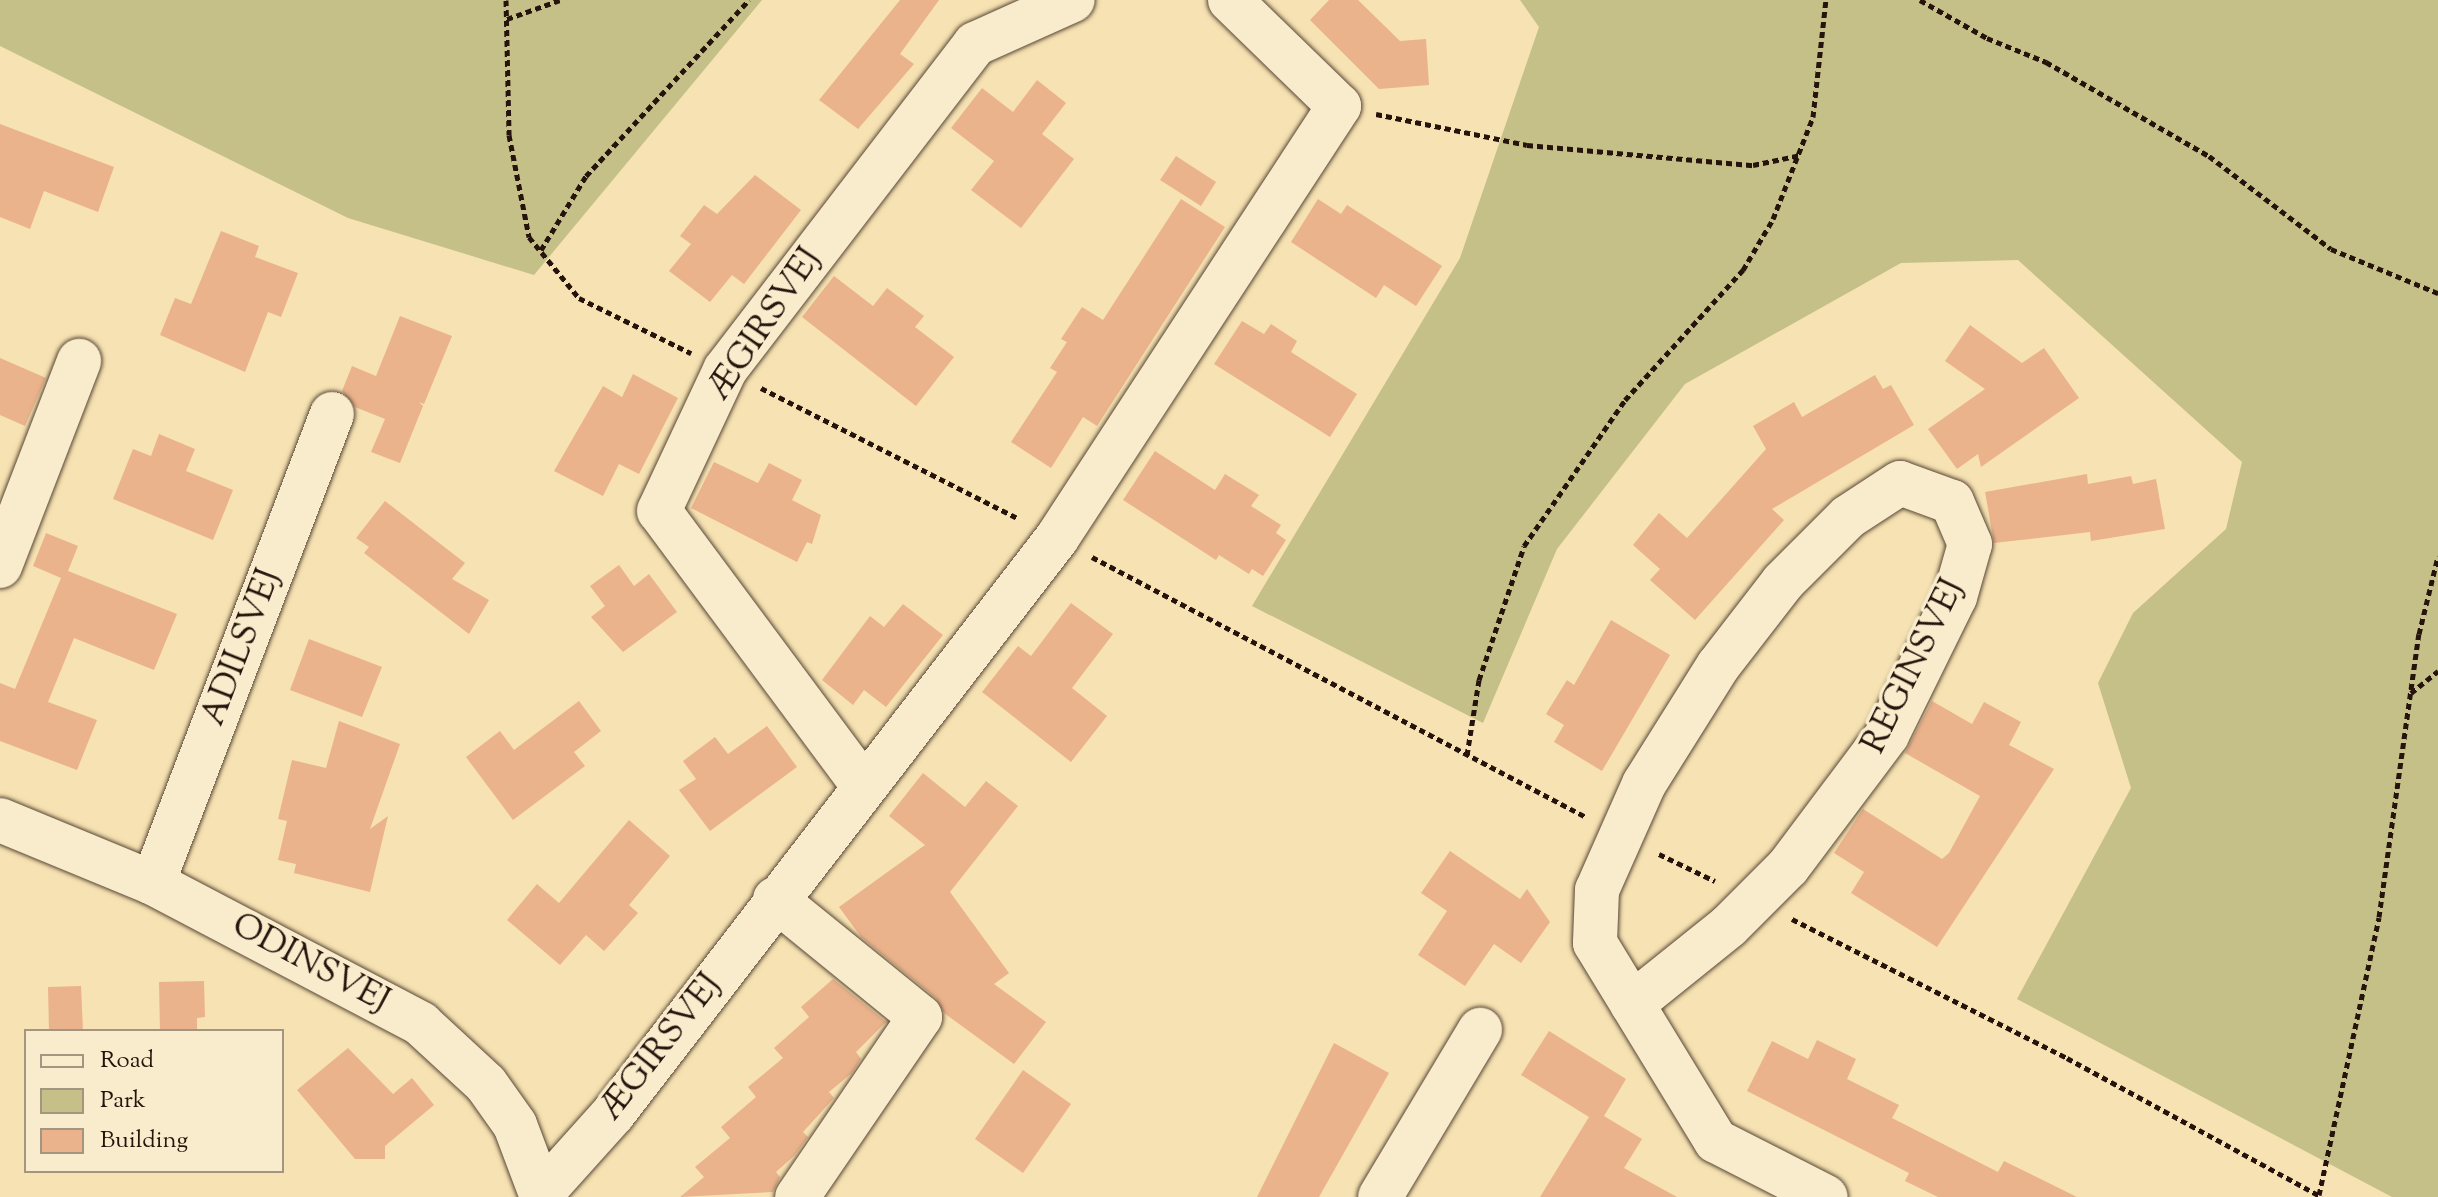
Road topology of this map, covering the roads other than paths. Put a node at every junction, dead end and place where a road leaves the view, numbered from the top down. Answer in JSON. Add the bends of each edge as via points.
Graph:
{"nodes":[{"id":1,"x":1073,"y":0,"type":"edge"},
{"id":2,"x":1230,"y":0,"type":"edge"},
{"id":3,"x":79,"y":361,"type":"dead end"},
{"id":4,"x":332,"y":414,"type":"dead end"},
{"id":5,"x":0,"y":566,"type":"edge"},
{"id":6,"x":862,"y":784,"type":"junction"},
{"id":7,"x":0,"y":820,"type":"edge"},
{"id":8,"x":153,"y":883,"type":"junction"},
{"id":9,"x":775,"y":899,"type":"junction"},
{"id":10,"x":1632,"y":1004,"type":"junction"},
{"id":11,"x":1480,"y":1030,"type":"dead end"},
{"id":12,"x":542,"y":1195,"type":"edge"},
{"id":13,"x":797,"y":1197,"type":"edge"},
{"id":14,"x":1380,"y":1197,"type":"edge"},
{"id":15,"x":1826,"y":1197,"type":"edge"}],
"edges":[{"from":1,"to":6,"type":"street","name":"ÆGIRSVEJ","via":[[975,44],[725,370],[659,511]]},
{"from":2,"to":6,"type":"street","name":"ÆGIRSVEJ","via":[[1339,106],[1057,538]]},
{"from":3,"to":5,"type":"street"},
{"from":4,"to":8,"type":"street","name":"ADILSVEJ"},
{"from":6,"to":9,"type":"street","name":"ÆGIRSVEJ"},
{"from":7,"to":8,"type":"street","name":"ODINSVEJ"},
{"from":8,"to":12,"type":"street","name":"ODINSVEJ","via":[[421,1024],[486,1084],[520,1133]]},
{"from":9,"to":12,"type":"street","name":"ÆGIRSVEJ","via":[[613,1114]]},
{"from":9,"to":13,"type":"street","via":[[920,1017]]},
{"from":10,"to":10,"type":"street","name":"REGINSVEJ","via":[[1595,943],[1597,890],[1644,784],[1718,666],[1826,539],[1900,483],[1952,502],[1970,544],[1949,610],[1878,747],[1836,810],[1755,900]]},
{"from":10,"to":15,"type":"street","name":"REGINSVEJ","via":[[1716,1141]]},
{"from":11,"to":14,"type":"street"}]}
